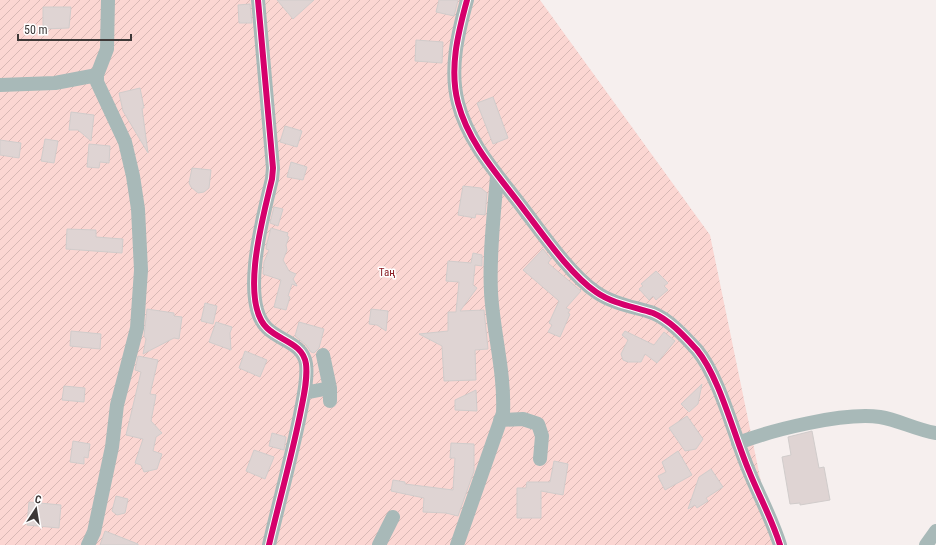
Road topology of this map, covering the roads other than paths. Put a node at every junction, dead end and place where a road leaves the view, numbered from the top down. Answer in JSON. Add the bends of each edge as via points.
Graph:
{"nodes":[{"id":1,"x":108,"y":0,"type":"edge"},
{"id":2,"x":258,"y":0,"type":"edge"},
{"id":3,"x":467,"y":0,"type":"edge"},
{"id":4,"x":97,"y":75,"type":"junction"},
{"id":5,"x":0,"y":85,"type":"edge"},
{"id":6,"x":497,"y":176,"type":"junction"},
{"id":7,"x":324,"y":355,"type":"dead end"},
{"id":8,"x":304,"y":393,"type":"junction"},
{"id":9,"x":500,"y":420,"type":"junction"},
{"id":10,"x":936,"y":433,"type":"edge"},
{"id":11,"x":738,"y":443,"type":"junction"},
{"id":12,"x":540,"y":459,"type":"dead end"},
{"id":13,"x":393,"y":517,"type":"dead end"},
{"id":14,"x":936,"y":531,"type":"edge"},
{"id":15,"x":88,"y":545,"type":"edge"},
{"id":16,"x":269,"y":545,"type":"edge"},
{"id":17,"x":379,"y":545,"type":"edge"},
{"id":18,"x":457,"y":545,"type":"edge"},
{"id":19,"x":780,"y":545,"type":"edge"},
{"id":20,"x":926,"y":545,"type":"edge"}],
"edges":[{"from":1,"to":4,"type":"street","via":[[107,49]]},
{"from":2,"to":8,"type":"street","via":[[273,168],[255,253],[255,294],[258,314],[266,328],[296,346],[304,358]]},
{"from":3,"to":6,"type":"street","via":[[455,57],[458,102],[475,144]]},
{"from":4,"to":5,"type":"street","via":[[55,83]]},
{"from":4,"to":15,"type":"street","via":[[102,96],[125,142],[133,176],[138,209],[141,270],[137,328],[118,405],[94,532]]},
{"from":6,"to":9,"type":"street","via":[[491,291],[504,395]]},
{"from":6,"to":11,"type":"street","via":[[551,245],[596,292],[614,301],[655,314],[673,326],[697,351],[714,380]]},
{"from":7,"to":8,"type":"street","via":[[330,395]]},
{"from":8,"to":16,"type":"street"},
{"from":9,"to":12,"type":"street","via":[[523,419],[538,424],[542,436]]},
{"from":9,"to":18,"type":"street"},
{"from":10,"to":11,"type":"street","via":[[880,417],[870,417],[790,428]]},
{"from":11,"to":19,"type":"street","via":[[774,524]]},
{"from":13,"to":17,"type":"street"},
{"from":14,"to":20,"type":"street"}]}
